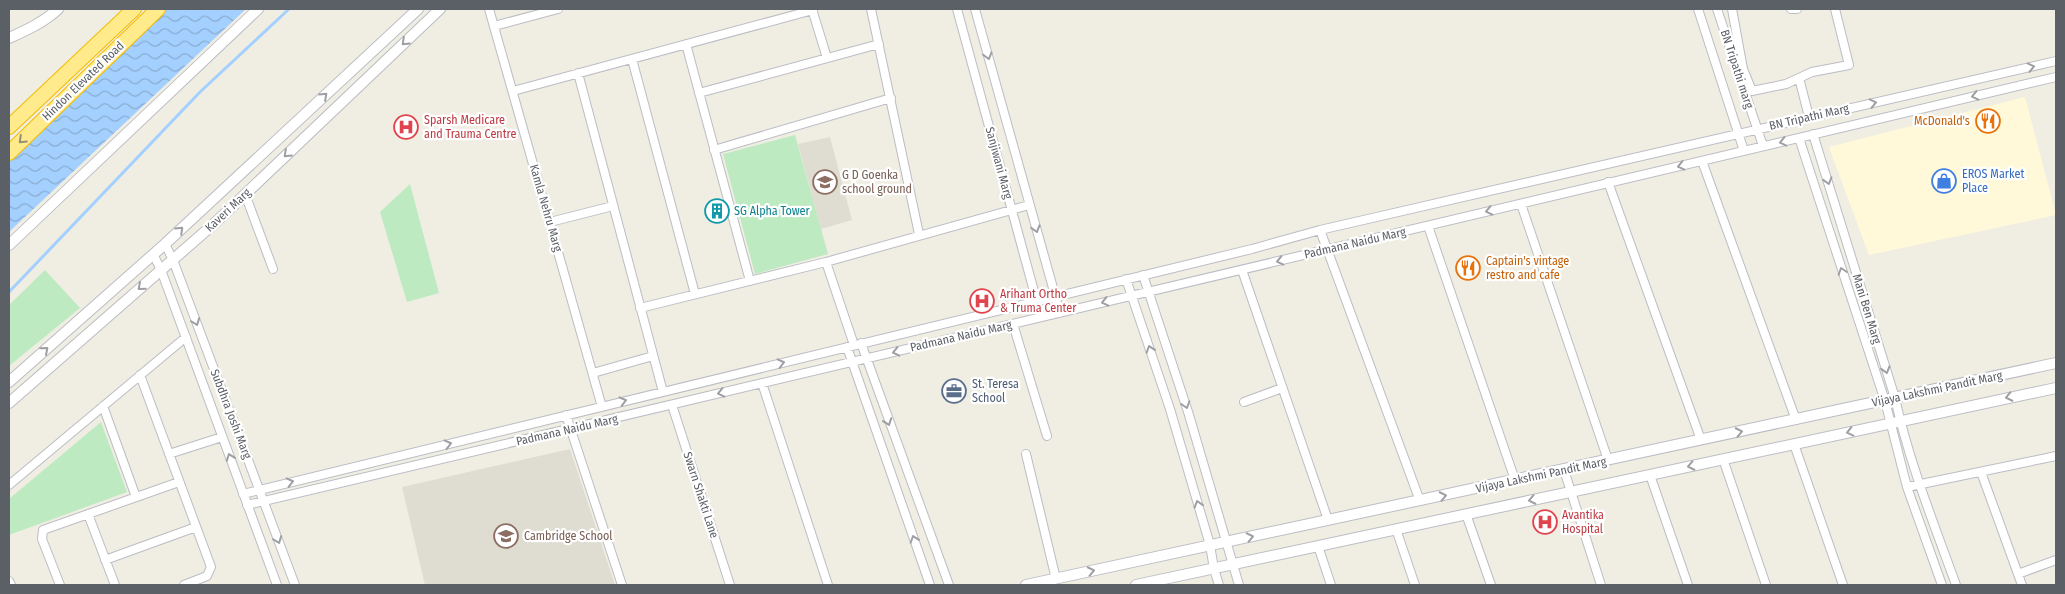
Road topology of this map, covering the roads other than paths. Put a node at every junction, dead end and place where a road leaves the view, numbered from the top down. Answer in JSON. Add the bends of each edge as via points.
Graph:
{"nodes":[{"id":1,"x":58,"y":9,"type":"edge"},
{"id":2,"x":134,"y":9,"type":"edge"},
{"id":3,"x":158,"y":9,"type":"edge"},
{"id":4,"x":258,"y":9,"type":"edge"},
{"id":5,"x":418,"y":9,"type":"edge"},
{"id":6,"x":440,"y":9,"type":"edge"},
{"id":7,"x":489,"y":9,"type":"edge"},
{"id":8,"x":558,"y":9,"type":"edge"},
{"id":9,"x":871,"y":9,"type":"edge"},
{"id":10,"x":957,"y":9,"type":"edge"},
{"id":11,"x":975,"y":9,"type":"edge"},
{"id":12,"x":1698,"y":9,"type":"edge"},
{"id":13,"x":1719,"y":9,"type":"edge"},
{"id":14,"x":1732,"y":9,"type":"edge"},
{"id":15,"x":1791,"y":9,"type":"edge"},
{"id":16,"x":1796,"y":9,"type":"edge"},
{"id":17,"x":1835,"y":9,"type":"edge"},
{"id":18,"x":813,"y":10,"type":"edge"},
{"id":19,"x":494,"y":26,"type":"junction"},
{"id":20,"x":9,"y":38,"type":"edge"},
{"id":21,"x":686,"y":44,"type":"junction"},
{"id":22,"x":879,"y":44,"type":"junction"},
{"id":23,"x":827,"y":58,"type":"junction"},
{"id":24,"x":632,"y":59,"type":"junction"},
{"id":25,"x":2056,"y":61,"type":"edge"},
{"id":26,"x":578,"y":73,"type":"junction"},
{"id":27,"x":2056,"y":77,"type":"edge"},
{"id":28,"x":1800,"y":78,"type":"junction"},
{"id":29,"x":513,"y":91,"type":"junction"},
{"id":30,"x":699,"y":93,"type":"junction"},
{"id":31,"x":891,"y":98,"type":"junction"},
{"id":32,"x":1809,"y":117,"type":"junction"},
{"id":33,"x":9,"y":127,"type":"edge"},
{"id":34,"x":1757,"y":129,"type":"junction"},
{"id":35,"x":1739,"y":133,"type":"junction"},
{"id":36,"x":1813,"y":134,"type":"junction"},
{"id":37,"x":1799,"y":138,"type":"junction"},
{"id":38,"x":1762,"y":146,"type":"junction"},
{"id":39,"x":714,"y":150,"type":"junction"},
{"id":40,"x":1744,"y":151,"type":"junction"},
{"id":41,"x":9,"y":153,"type":"edge"},
{"id":42,"x":1702,"y":161,"type":"junction"},
{"id":43,"x":1608,"y":182,"type":"junction"},
{"id":44,"x":245,"y":194,"type":"junction"},
{"id":45,"x":1030,"y":204,"type":"junction"},
{"id":46,"x":1521,"y":204,"type":"junction"},
{"id":47,"x":613,"y":206,"type":"junction"},
{"id":48,"x":1012,"y":210,"type":"junction"},
{"id":49,"x":550,"y":222,"type":"junction"},
{"id":50,"x":1428,"y":226,"type":"junction"},
{"id":51,"x":1320,"y":230,"type":"junction"},
{"id":52,"x":919,"y":234,"type":"junction"},
{"id":53,"x":165,"y":244,"type":"junction"},
{"id":54,"x":9,"y":245,"type":"edge"},
{"id":55,"x":1328,"y":249,"type":"junction"},
{"id":56,"x":153,"y":254,"type":"junction"},
{"id":57,"x":173,"y":260,"type":"junction"},
{"id":58,"x":826,"y":262,"type":"junction"},
{"id":59,"x":273,"y":269,"type":"dead end"},
{"id":60,"x":161,"y":270,"type":"junction"},
{"id":61,"x":1242,"y":270,"type":"junction"},
{"id":62,"x":1143,"y":275,"type":"junction"},
{"id":63,"x":1126,"y":279,"type":"junction"},
{"id":64,"x":750,"y":281,"type":"junction"},
{"id":65,"x":1148,"y":292,"type":"junction"},
{"id":66,"x":696,"y":294,"type":"junction"},
{"id":67,"x":1056,"y":296,"type":"junction"},
{"id":68,"x":1132,"y":296,"type":"junction"},
{"id":69,"x":1037,"y":301,"type":"junction"},
{"id":70,"x":640,"y":308,"type":"junction"},
{"id":71,"x":1060,"y":313,"type":"junction"},
{"id":72,"x":1041,"y":317,"type":"junction"},
{"id":73,"x":1013,"y":324,"type":"junction"},
{"id":74,"x":186,"y":337,"type":"junction"},
{"id":75,"x":854,"y":345,"type":"junction"},
{"id":76,"x":653,"y":356,"type":"junction"},
{"id":77,"x":866,"y":359,"type":"junction"},
{"id":78,"x":852,"y":363,"type":"junction"},
{"id":79,"x":2056,"y":364,"type":"edge"},
{"id":80,"x":592,"y":373,"type":"junction"},
{"id":81,"x":140,"y":375,"type":"junction"},
{"id":82,"x":9,"y":382,"type":"edge"},
{"id":83,"x":762,"y":383,"type":"junction"},
{"id":84,"x":1282,"y":388,"type":"junction"},
{"id":85,"x":2056,"y":388,"type":"edge"},
{"id":86,"x":663,"y":392,"type":"junction"},
{"id":87,"x":1890,"y":399,"type":"junction"},
{"id":88,"x":1244,"y":402,"type":"dead end"},
{"id":89,"x":9,"y":403,"type":"edge"},
{"id":90,"x":672,"y":405,"type":"junction"},
{"id":91,"x":103,"y":406,"type":"junction"},
{"id":92,"x":602,"y":407,"type":"junction"},
{"id":93,"x":566,"y":415,"type":"junction"},
{"id":94,"x":1796,"y":420,"type":"junction"},
{"id":95,"x":1895,"y":421,"type":"junction"},
{"id":96,"x":570,"y":429,"type":"junction"},
{"id":97,"x":1047,"y":436,"type":"dead end"},
{"id":98,"x":222,"y":437,"type":"junction"},
{"id":99,"x":1701,"y":440,"type":"junction"},
{"id":100,"x":1794,"y":444,"type":"junction"},
{"id":101,"x":169,"y":454,"type":"junction"},
{"id":102,"x":1026,"y":454,"type":"dead end"},
{"id":103,"x":2056,"y":456,"type":"edge"},
{"id":104,"x":1723,"y":459,"type":"junction"},
{"id":105,"x":1608,"y":460,"type":"junction"},
{"id":106,"x":1564,"y":470,"type":"junction"},
{"id":107,"x":1981,"y":472,"type":"junction"},
{"id":108,"x":1650,"y":475,"type":"junction"},
{"id":109,"x":1515,"y":480,"type":"junction"},
{"id":110,"x":179,"y":482,"type":"junction"},
{"id":111,"x":1920,"y":484,"type":"junction"},
{"id":112,"x":9,"y":485,"type":"edge"},
{"id":113,"x":1907,"y":487,"type":"junction"},
{"id":114,"x":259,"y":490,"type":"junction"},
{"id":115,"x":1571,"y":492,"type":"junction"},
{"id":116,"x":243,"y":494,"type":"junction"},
{"id":117,"x":136,"y":497,"type":"junction"},
{"id":118,"x":1420,"y":500,"type":"junction"},
{"id":119,"x":264,"y":501,"type":"junction"},
{"id":120,"x":247,"y":505,"type":"junction"},
{"id":121,"x":88,"y":514,"type":"junction"},
{"id":122,"x":1466,"y":514,"type":"junction"},
{"id":123,"x":1328,"y":520,"type":"junction"},
{"id":124,"x":196,"y":527,"type":"junction"},
{"id":125,"x":1396,"y":529,"type":"junction"},
{"id":126,"x":1226,"y":542,"type":"junction"},
{"id":127,"x":1210,"y":545,"type":"junction"},
{"id":128,"x":1318,"y":546,"type":"junction"},
{"id":129,"x":105,"y":560,"type":"junction"},
{"id":130,"x":2056,"y":560,"type":"edge"},
{"id":131,"x":1231,"y":565,"type":"junction"},
{"id":132,"x":1214,"y":569,"type":"junction"},
{"id":133,"x":2018,"y":574,"type":"junction"},
{"id":134,"x":1056,"y":579,"type":"junction"},
{"id":135,"x":9,"y":581,"type":"edge"},
{"id":136,"x":10,"y":585,"type":"edge"},
{"id":137,"x":60,"y":585,"type":"edge"},
{"id":138,"x":114,"y":585,"type":"edge"},
{"id":139,"x":184,"y":585,"type":"edge"},
{"id":140,"x":277,"y":585,"type":"edge"},
{"id":141,"x":295,"y":585,"type":"edge"},
{"id":142,"x":622,"y":585,"type":"edge"},
{"id":143,"x":730,"y":585,"type":"edge"},
{"id":144,"x":828,"y":585,"type":"edge"},
{"id":145,"x":930,"y":585,"type":"edge"},
{"id":146,"x":949,"y":585,"type":"edge"},
{"id":147,"x":1026,"y":585,"type":"edge"},
{"id":148,"x":1136,"y":585,"type":"edge"},
{"id":149,"x":1219,"y":585,"type":"edge"},
{"id":150,"x":1238,"y":585,"type":"edge"},
{"id":151,"x":1331,"y":585,"type":"edge"},
{"id":152,"x":1415,"y":585,"type":"edge"},
{"id":153,"x":1491,"y":585,"type":"edge"},
{"id":154,"x":1601,"y":585,"type":"edge"},
{"id":155,"x":1688,"y":585,"type":"edge"},
{"id":156,"x":1766,"y":585,"type":"edge"},
{"id":157,"x":1843,"y":585,"type":"edge"},
{"id":158,"x":1942,"y":585,"type":"edge"},
{"id":159,"x":1956,"y":585,"type":"edge"},
{"id":160,"x":2022,"y":585,"type":"edge"}],
"edges":[{"from":1,"to":20,"type":"street","via":[[31,28]]},
{"from":2,"to":33,"type":"highway","name":"Hindon Elevated Road"},
{"from":3,"to":41,"type":"highway","name":"Hindon Elevated Road","one_way":true},
{"from":4,"to":54,"type":"street"},
{"from":53,"to":5,"type":"street","name":"Kaveri Marg","one_way":true},
{"from":6,"to":44,"type":"street","name":"Kaveri Marg","one_way":true},
{"from":7,"to":19,"type":"street","name":"Kamla Nehru Marg"},
{"from":8,"to":19,"type":"street"},
{"from":9,"to":22,"type":"street"},
{"from":10,"to":48,"type":"street","name":"Sanjiwani Marg"},
{"from":11,"to":45,"type":"street","name":"Sanjiwani Marg","one_way":true},
{"from":12,"to":35,"type":"street"},
{"from":13,"to":34,"type":"street","name":"BN Tripathi marg"},
{"from":14,"to":28,"type":"street","via":[[1743,68],[1752,91]]},
{"from":15,"to":16,"type":"street"},
{"from":17,"to":28,"type":"street","via":[[1849,65],[1812,72]]},
{"from":18,"to":21,"type":"street"},
{"from":18,"to":23,"type":"street"},
{"from":19,"to":29,"type":"street","name":"Kamla Nehru Marg"},
{"from":21,"to":24,"type":"street"},
{"from":21,"to":30,"type":"street"},
{"from":22,"to":23,"type":"street"},
{"from":22,"to":31,"type":"street"},
{"from":23,"to":30,"type":"street"},
{"from":24,"to":26,"type":"street"},
{"from":24,"to":66,"type":"street"},
{"from":32,"to":25,"type":"street","name":"BN Tripathi Marg","one_way":true},
{"from":26,"to":29,"type":"street"},
{"from":26,"to":47,"type":"street"},
{"from":27,"to":36,"type":"street","name":"BN Tripathi Marg","one_way":true},
{"from":28,"to":32,"type":"street"},
{"from":29,"to":49,"type":"street","name":"Kamla Nehru Marg"},
{"from":30,"to":39,"type":"street"},
{"from":31,"to":39,"type":"street"},
{"from":31,"to":52,"type":"street"},
{"from":32,"to":34,"type":"street","name":"BN Tripathi Marg"},
{"from":34,"to":35,"type":"street","name":"Padmana Naidu Marg"},
{"from":34,"to":38,"type":"street","name":"BN Tripathi Marg"},
{"from":35,"to":40,"type":"street"},
{"from":35,"to":51,"type":"street","name":"Padmana Naidu Marg"},
{"from":36,"to":37,"type":"street","name":"BN Tripathi Marg"},
{"from":36,"to":87,"type":"street","name":"Mani Ben Marg","one_way":true},
{"from":37,"to":38,"type":"street","name":"BN Tripathi Marg","one_way":true},
{"from":87,"to":37,"type":"street","one_way":true},
{"from":38,"to":40,"type":"street","name":"Padmana Naidu Marg"},
{"from":39,"to":64,"type":"street"},
{"from":40,"to":42,"type":"street","name":"Padmana Naidu Marg"},
{"from":42,"to":43,"type":"street","name":"Padmana Naidu Marg","one_way":true},
{"from":42,"to":94,"type":"street"},
{"from":43,"to":46,"type":"street","name":"Padmana Naidu Marg"},
{"from":43,"to":99,"type":"street"},
{"from":44,"to":57,"type":"street","name":"Kaveri Marg"},
{"from":44,"to":59,"type":"street"},
{"from":45,"to":48,"type":"street"},
{"from":45,"to":67,"type":"street","name":"Sanjiwani Marg","one_way":true},
{"from":46,"to":50,"type":"street","name":"Padmana Naidu Marg","one_way":true},
{"from":46,"to":105,"type":"street"},
{"from":47,"to":49,"type":"street"},
{"from":47,"to":70,"type":"street"},
{"from":48,"to":52,"type":"street"},
{"from":48,"to":69,"type":"street","name":"Sanjiwani Marg"},
{"from":49,"to":80,"type":"street","name":"Kamla Nehru Marg"},
{"from":50,"to":55,"type":"street","name":"Padmana Naidu Marg"},
{"from":50,"to":109,"type":"street"},
{"from":51,"to":55,"type":"street"},
{"from":51,"to":62,"type":"street","name":"Padmana Naidu Marg"},
{"from":52,"to":58,"type":"street"},
{"from":53,"to":56,"type":"street","name":"Kaveri Marg"},
{"from":53,"to":57,"type":"street","name":"Subdhra Joshi Marg"},
{"from":55,"to":61,"type":"street","name":"Padmana Naidu Marg","one_way":true},
{"from":55,"to":118,"type":"street"},
{"from":56,"to":60,"type":"street","name":"Subdhra Joshi Marg"},
{"from":82,"to":56,"type":"street","name":"Kaveri Marg","one_way":true},
{"from":57,"to":60,"type":"street","name":"Kaveri Marg"},
{"from":57,"to":114,"type":"street","name":"Subdhra Joshi Marg","one_way":true},
{"from":58,"to":64,"type":"street"},
{"from":58,"to":75,"type":"street"},
{"from":60,"to":74,"type":"street","name":"Subdhra Joshi Marg"},
{"from":60,"to":89,"type":"street","name":"Kaveri Marg","one_way":true},
{"from":61,"to":65,"type":"street","name":"Padmana Naidu Marg"},
{"from":61,"to":84,"type":"street"},
{"from":62,"to":63,"type":"street","name":"Padmana Naidu Marg"},
{"from":62,"to":65,"type":"street"},
{"from":63,"to":67,"type":"street","name":"Padmana Naidu Marg"},
{"from":63,"to":68,"type":"street"},
{"from":64,"to":66,"type":"street"},
{"from":65,"to":68,"type":"street","name":"Padmana Naidu Marg"},
{"from":65,"to":126,"type":"street","one_way":true,"via":[[1189,414]]},
{"from":66,"to":70,"type":"street"},
{"from":67,"to":69,"type":"street","name":"Padmana Naidu Marg"},
{"from":67,"to":71,"type":"street","name":"Sanjiwani Marg"},
{"from":68,"to":71,"type":"street","name":"Padmana Naidu Marg","one_way":true},
{"from":127,"to":68,"type":"street","one_way":true},
{"from":69,"to":72,"type":"street","name":"Sanjiwani Marg"},
{"from":69,"to":75,"type":"street","name":"Padmana Naidu Marg"},
{"from":70,"to":76,"type":"street"},
{"from":71,"to":72,"type":"street","name":"Padmana Naidu Marg"},
{"from":72,"to":73,"type":"street","name":"Padmana Naidu Marg"},
{"from":73,"to":77,"type":"street","name":"Padmana Naidu Marg","one_way":true},
{"from":73,"to":97,"type":"street"},
{"from":74,"to":81,"type":"street"},
{"from":74,"to":98,"type":"street","name":"Subdhra Joshi Marg"},
{"from":75,"to":77,"type":"street"},
{"from":75,"to":78,"type":"street"},
{"from":86,"to":75,"type":"street","name":"Padmana Naidu Marg","one_way":true},
{"from":76,"to":80,"type":"street"},
{"from":76,"to":86,"type":"street"},
{"from":77,"to":78,"type":"street","name":"Padmana Naidu Marg"},
{"from":77,"to":146,"type":"street","one_way":true},
{"from":78,"to":83,"type":"street","name":"Padmana Naidu Marg"},
{"from":145,"to":78,"type":"street","one_way":true},
{"from":79,"to":87,"type":"street","name":"Vijaya Lakshmi Pandit Marg"},
{"from":80,"to":92,"type":"street","name":"Kamla Nehru Marg"},
{"from":81,"to":91,"type":"street"},
{"from":81,"to":101,"type":"street"},
{"from":83,"to":90,"type":"street","name":"Padmana Naidu Marg","one_way":true},
{"from":83,"to":144,"type":"street"},
{"from":84,"to":88,"type":"street"},
{"from":84,"to":123,"type":"street"},
{"from":85,"to":95,"type":"street","name":"Vijaya Lakshmi Pandit Marg","one_way":true},
{"from":92,"to":86,"type":"street","name":"Padmana Naidu Marg","one_way":true},
{"from":87,"to":94,"type":"street","name":"Vijaya Lakshmi Pandit Marg"},
{"from":87,"to":95,"type":"street","name":"Mani Ben Marg"},
{"from":90,"to":96,"type":"street","name":"Padmana Naidu Marg"},
{"from":90,"to":143,"type":"street","name":"Swarn Shakti Lane"},
{"from":91,"to":112,"type":"street"},
{"from":91,"to":117,"type":"street"},
{"from":92,"to":93,"type":"street","name":"Padmana Naidu Marg"},
{"from":93,"to":96,"type":"street"},
{"from":114,"to":93,"type":"street","name":"Padmana Naidu Marg","one_way":true},
{"from":99,"to":94,"type":"street","name":"Vijaya Lakshmi Pandit Marg","one_way":true},
{"from":95,"to":100,"type":"street","name":"Vijaya Lakshmi Pandit Marg","one_way":true},
{"from":95,"to":111,"type":"street","name":"Mani Ben Marg"},
{"from":95,"to":113,"type":"street","name":"Mani Ben Marg"},
{"from":96,"to":119,"type":"street","name":"Padmana Naidu Marg"},
{"from":96,"to":142,"type":"street"},
{"from":98,"to":101,"type":"street"},
{"from":116,"to":98,"type":"street","name":"Subdhra Joshi Marg","one_way":true},
{"from":99,"to":105,"type":"street","name":"Vijaya Lakshmi Pandit Marg"},
{"from":100,"to":104,"type":"street","name":"Vijaya Lakshmi Pandit Marg"},
{"from":100,"to":157,"type":"street"},
{"from":101,"to":110,"type":"street"},
{"from":102,"to":134,"type":"street"},
{"from":103,"to":107,"type":"street"},
{"from":104,"to":108,"type":"street","name":"Vijaya Lakshmi Pandit Marg","one_way":true},
{"from":104,"to":156,"type":"street"},
{"from":105,"to":106,"type":"street","name":"Vijaya Lakshmi Pandit Marg"},
{"from":106,"to":109,"type":"street","name":"Vijaya Lakshmi Pandit Marg"},
{"from":106,"to":115,"type":"street"},
{"from":107,"to":111,"type":"street"},
{"from":107,"to":133,"type":"street"},
{"from":108,"to":115,"type":"street","name":"Vijaya Lakshmi Pandit Marg"},
{"from":108,"to":155,"type":"street"},
{"from":118,"to":109,"type":"street","name":"Vijaya Lakshmi Pandit Marg","one_way":true},
{"from":110,"to":117,"type":"street"},
{"from":110,"to":124,"type":"street"},
{"from":111,"to":113,"type":"street"},
{"from":111,"to":159,"type":"street","name":"Mani Ben Marg"},
{"from":113,"to":158,"type":"street","name":"Mani Ben Marg"},
{"from":114,"to":116,"type":"street","name":"Padmana Naidu Marg"},
{"from":114,"to":119,"type":"street","name":"Subdhra Joshi Marg"},
{"from":115,"to":122,"type":"street","name":"Vijaya Lakshmi Pandit Marg","one_way":true},
{"from":115,"to":154,"type":"street"},
{"from":116,"to":120,"type":"street","name":"Subdhra Joshi Marg"},
{"from":117,"to":121,"type":"street"},
{"from":118,"to":123,"type":"street","name":"Vijaya Lakshmi Pandit Marg"},
{"from":119,"to":120,"type":"street","name":"Padmana Naidu Marg"},
{"from":119,"to":141,"type":"street","name":"Subdhra Joshi Marg","one_way":true},
{"from":120,"to":140,"type":"street","name":"Subdhra Joshi Marg"},
{"from":121,"to":129,"type":"street"},
{"from":121,"to":137,"type":"street","via":[[48,527],[42,533]]},
{"from":122,"to":125,"type":"street","name":"Vijaya Lakshmi Pandit Marg"},
{"from":122,"to":153,"type":"street"},
{"from":126,"to":123,"type":"street","name":"Vijaya Lakshmi Pandit Marg","one_way":true},
{"from":124,"to":129,"type":"street"},
{"from":124,"to":139,"type":"street","via":[[210,572],[204,578]]},
{"from":125,"to":128,"type":"street","name":"Vijaya Lakshmi Pandit Marg"},
{"from":125,"to":152,"type":"street"},
{"from":126,"to":127,"type":"street","name":"Vijaya Lakshmi Pandit Marg"},
{"from":126,"to":131,"type":"street"},
{"from":127,"to":132,"type":"street"},
{"from":134,"to":127,"type":"street","name":"Vijaya Lakshmi Pandit Marg","one_way":true},
{"from":128,"to":131,"type":"street","name":"Vijaya Lakshmi Pandit Marg"},
{"from":128,"to":151,"type":"street"},
{"from":129,"to":138,"type":"street"},
{"from":130,"to":133,"type":"street"},
{"from":131,"to":132,"type":"street","name":"Vijaya Lakshmi Pandit Marg"},
{"from":131,"to":150,"type":"street"},
{"from":132,"to":148,"type":"street","name":"Vijaya Lakshmi Pandit Marg"},
{"from":132,"to":149,"type":"street"},
{"from":133,"to":160,"type":"street"},
{"from":134,"to":147,"type":"street","name":"Vijaya Lakshmi Pandit Marg"},
{"from":135,"to":136,"type":"street"}]}
